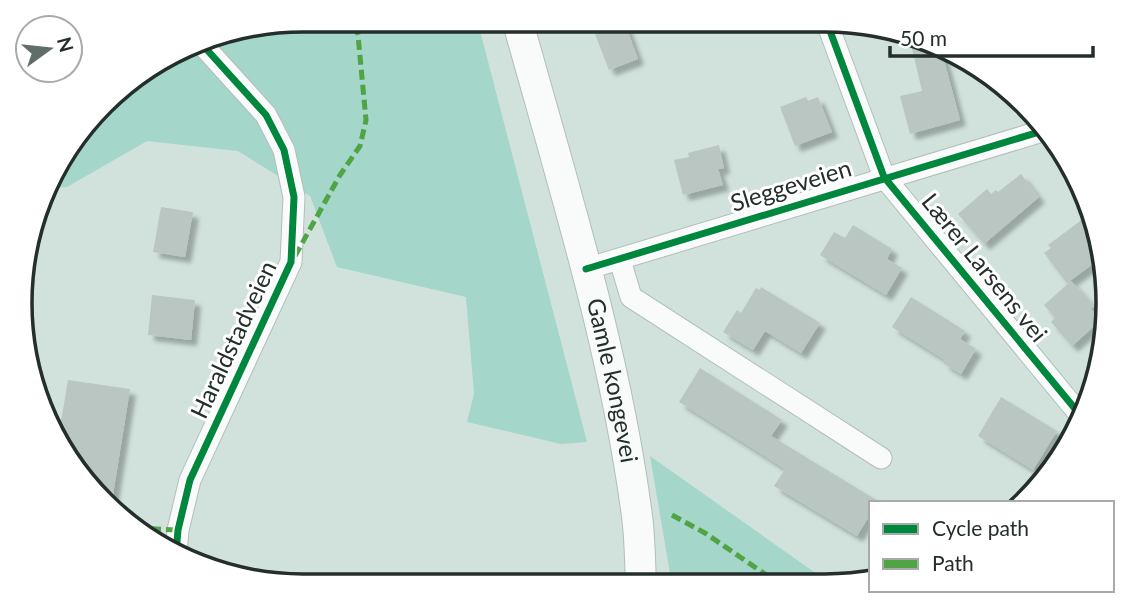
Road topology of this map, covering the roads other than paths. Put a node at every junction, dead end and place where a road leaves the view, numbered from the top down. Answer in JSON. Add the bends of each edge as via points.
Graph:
{"nodes":[{"id":1,"x":521,"y":32,"type":"edge"},
{"id":2,"x":830,"y":32,"type":"edge"},
{"id":3,"x":207,"y":49,"type":"edge"},
{"id":4,"x":1036,"y":133,"type":"edge"},
{"id":5,"x":884,"y":177,"type":"junction"},
{"id":6,"x":620,"y":260,"type":"junction"},
{"id":7,"x":586,"y":269,"type":"junction"},
{"id":8,"x":1075,"y":409,"type":"edge"},
{"id":9,"x":881,"y":458,"type":"dead end"},
{"id":10,"x":177,"y":544,"type":"edge"},
{"id":11,"x":640,"y":574,"type":"edge"}],
"edges":[{"from":1,"to":7,"type":"main road","name":"Gamle kongevei"},
{"from":2,"to":5,"type":"street","name":"Lærer Larsens vei"},
{"from":3,"to":10,"type":"street","name":"Haraldstadveien","via":[[266,115],[284,150],[294,197],[293,249],[190,480]]},
{"from":4,"to":5,"type":"street","name":"Sleggeveien"},
{"from":5,"to":6,"type":"street","name":"Sleggeveien"},
{"from":5,"to":8,"type":"street","name":"Lærer Larsens vei"},
{"from":6,"to":7,"type":"street","name":"Sleggeveien"},
{"from":6,"to":9,"type":"street","via":[[631,297]]},
{"from":7,"to":11,"type":"main road","name":"Gamle kongevei","via":[[622,425],[637,518]]}]}
